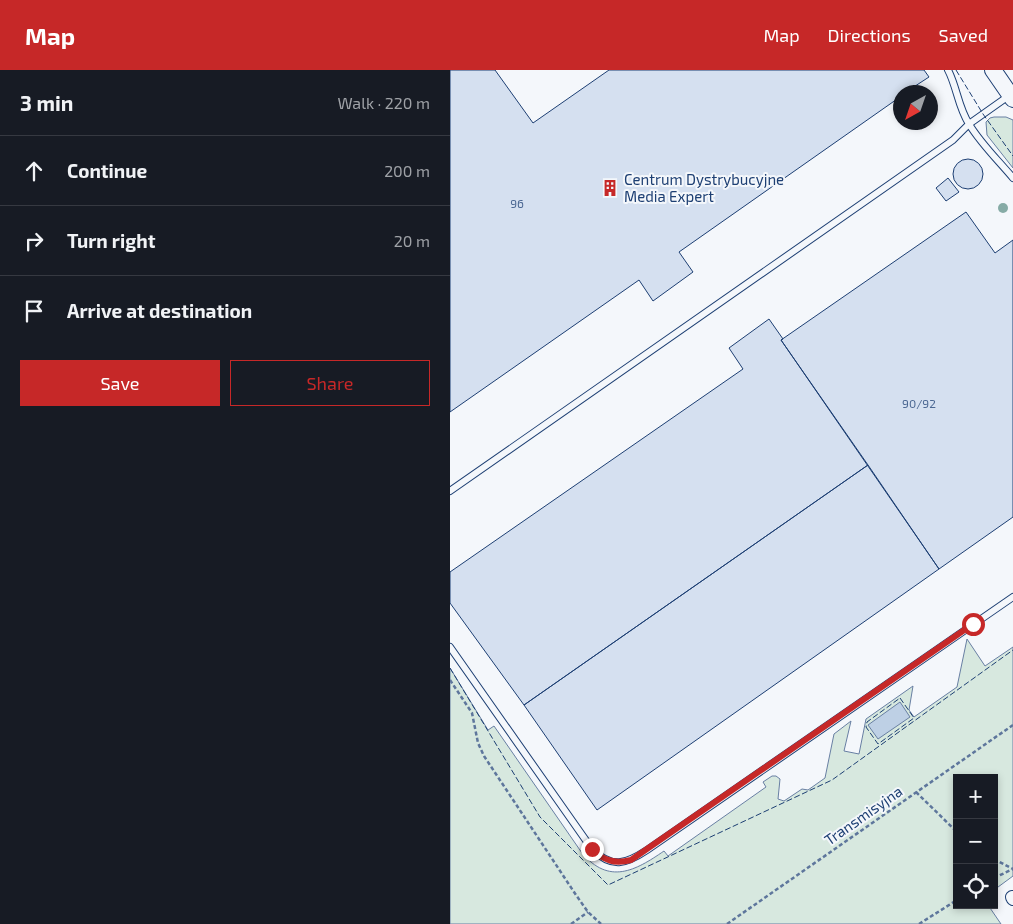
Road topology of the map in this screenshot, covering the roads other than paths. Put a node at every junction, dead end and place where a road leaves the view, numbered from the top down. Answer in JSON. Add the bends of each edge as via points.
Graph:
{"nodes":[{"id":1,"x":948,"y":70,"type":"edge"},
{"id":2,"x":993,"y":70,"type":"edge"},
{"id":3,"x":1012,"y":97,"type":"edge"},
{"id":4,"x":969,"y":124,"type":"junction"},
{"id":5,"x":1013,"y":178,"type":"edge"},
{"id":6,"x":450,"y":491,"type":"edge"},
{"id":7,"x":1013,"y":597,"type":"edge"},
{"id":8,"x":450,"y":647,"type":"edge"}],
"edges":[{"from":1,"to":4,"type":"lane"},
{"from":2,"to":3,"type":"street"},
{"from":3,"to":4,"type":"lane"},
{"from":4,"to":5,"type":"lane"},
{"from":4,"to":6,"type":"lane","via":[[953,140]]},
{"from":7,"to":8,"type":"lane","via":[[647,850],[623,862],[606,860],[592,849]]}]}
